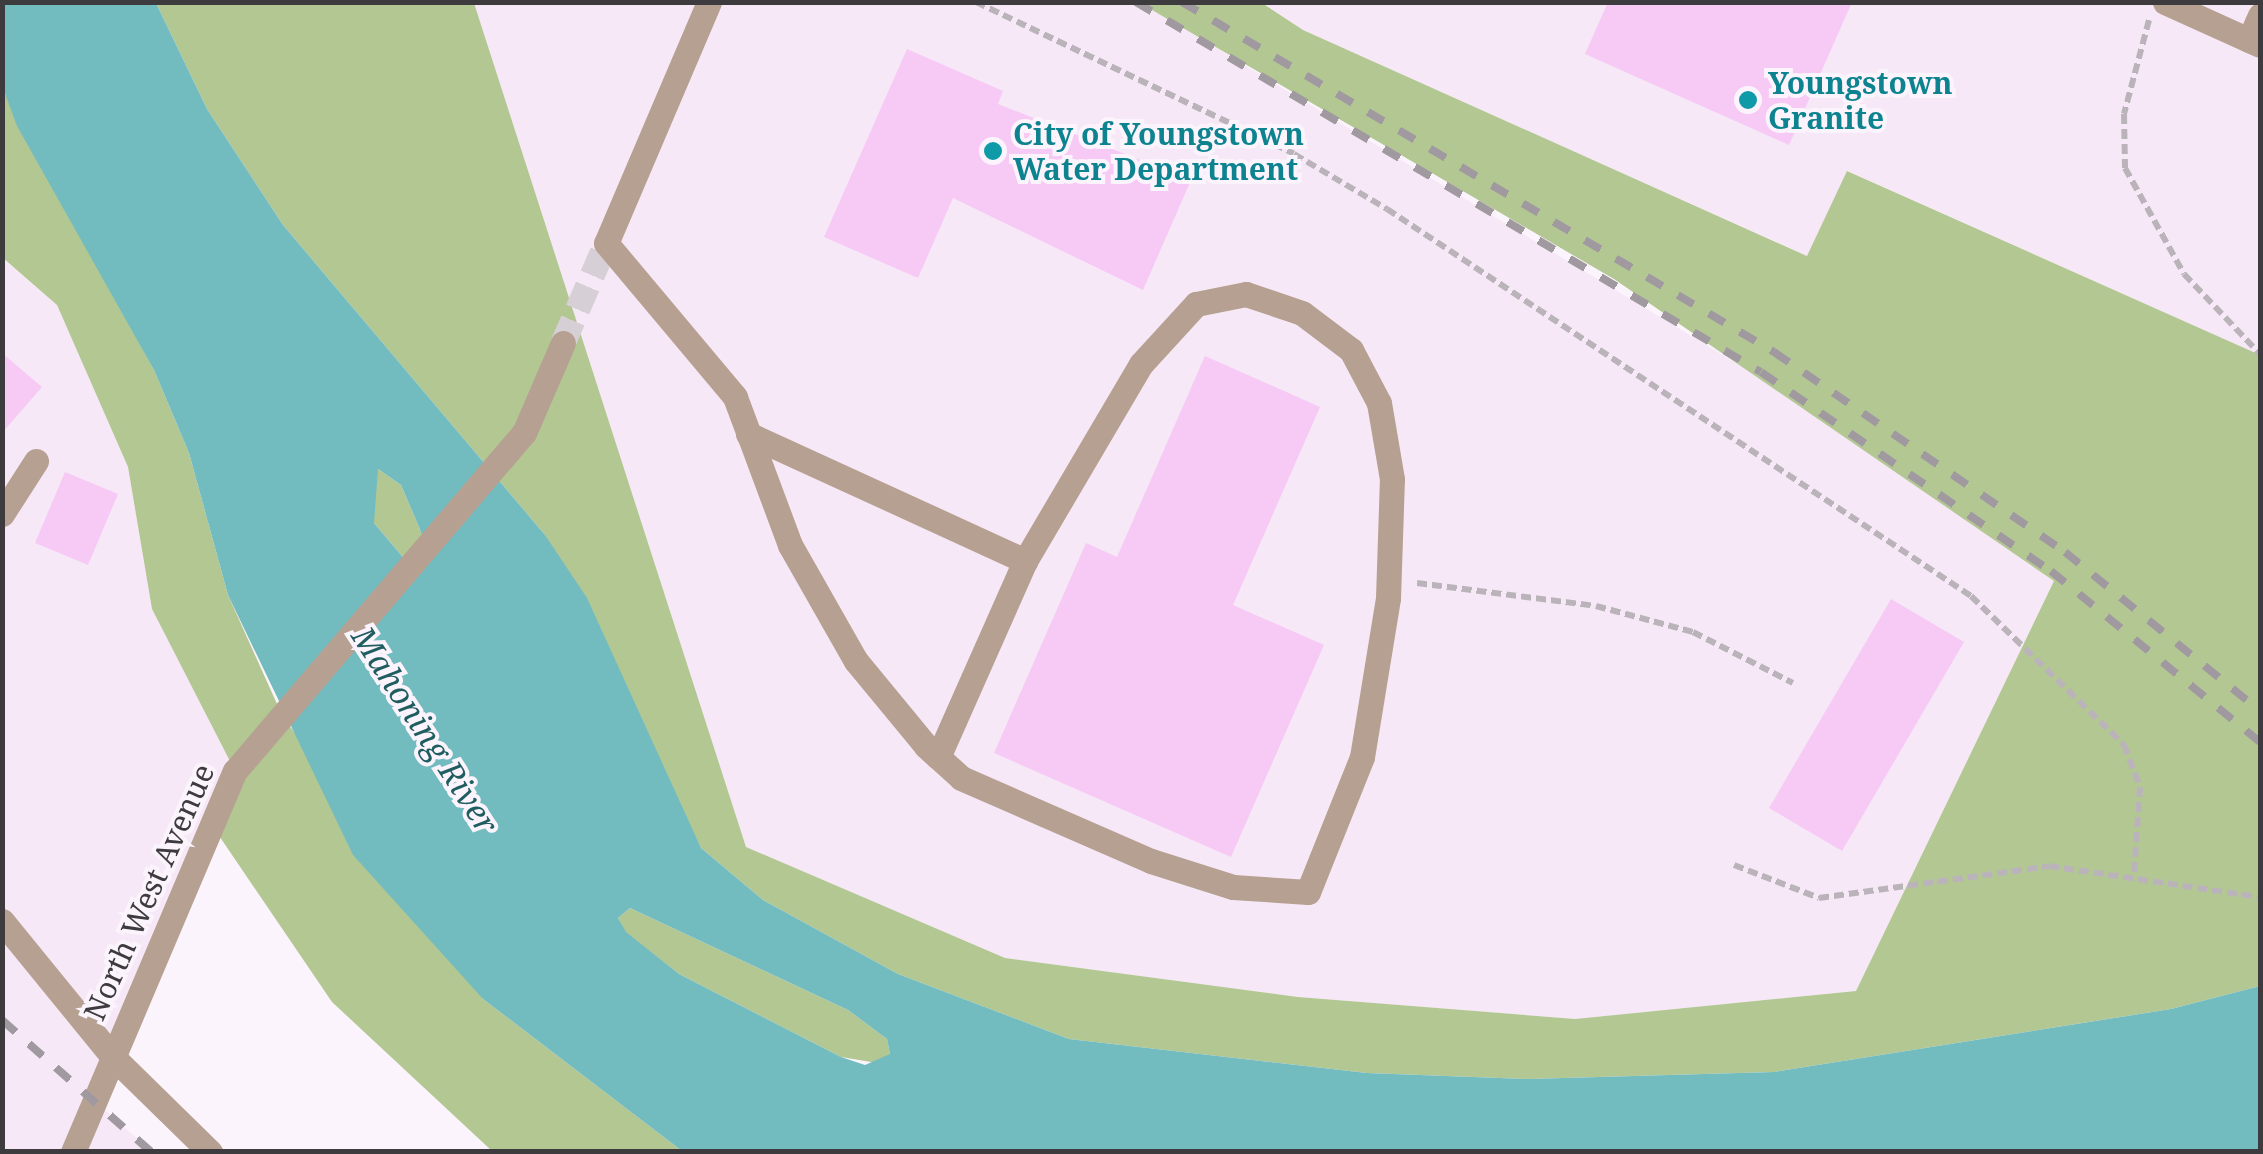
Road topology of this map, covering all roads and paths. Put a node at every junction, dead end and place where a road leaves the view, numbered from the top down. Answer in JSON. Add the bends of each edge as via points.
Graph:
{"nodes":[{"id":1,"x":709,"y":2,"type":"edge"},
{"id":2,"x":976,"y":2,"type":"edge"},
{"id":3,"x":2156,"y":2,"type":"edge"},
{"id":4,"x":2165,"y":2,"type":"edge"},
{"id":5,"x":2260,"y":15,"type":"edge"},
{"id":6,"x":2255,"y":42,"type":"edge"},
{"id":7,"x":563,"y":343,"type":"tunnel mouth"},
{"id":8,"x":2260,"y":354,"type":"edge"},
{"id":9,"x":748,"y":434,"type":"junction"},
{"id":10,"x":36,"y":461,"type":"dead end"},
{"id":11,"x":2,"y":514,"type":"edge"},
{"id":12,"x":1025,"y":561,"type":"junction"},
{"id":13,"x":1389,"y":580,"type":"junction"},
{"id":14,"x":1794,"y":683,"type":"dead end"},
{"id":15,"x":938,"y":757,"type":"junction"},
{"id":16,"x":1734,"y":864,"type":"dead end"},
{"id":17,"x":2134,"y":873,"type":"junction"},
{"id":18,"x":2260,"y":896,"type":"edge"},
{"id":19,"x":2,"y":921,"type":"edge"},
{"id":20,"x":114,"y":1057,"type":"junction"},
{"id":21,"x":73,"y":1152,"type":"edge"},
{"id":22,"x":210,"y":1152,"type":"edge"}],
"edges":[{"from":1,"to":9,"type":"street","via":[[606,242],[734,397]]},
{"from":2,"to":17,"type":"path","via":[[1387,209],[1971,596],[2124,745],[2140,786]]},
{"from":3,"to":8,"type":"path","via":[[2133,59],[2126,168],[2184,274]]},
{"from":4,"to":6,"type":"street"},
{"from":5,"to":6,"type":"street"},
{"from":7,"to":20,"type":"street","name":"North West Avenue","via":[[524,433],[235,771]]},
{"from":9,"to":12,"type":"street"},
{"from":9,"to":15,"type":"street","via":[[790,545],[856,661]]},
{"from":10,"to":11,"type":"street"},
{"from":12,"to":13,"type":"street","via":[[1142,364],[1196,304],[1246,294],[1302,313],[1351,350],[1379,403],[1392,479]]},
{"from":12,"to":15,"type":"street"},
{"from":13,"to":14,"type":"path","via":[[1596,606],[1693,632]]},
{"from":13,"to":15,"type":"street","via":[[1362,757],[1308,892],[1233,887],[1151,861],[962,778]]},
{"from":16,"to":17,"type":"path","via":[[1778,887],[1854,899],[2008,867]]},
{"from":17,"to":18,"type":"path"},
{"from":19,"to":20,"type":"street"},
{"from":20,"to":21,"type":"street","name":"North West Avenue"},
{"from":20,"to":22,"type":"street"}]}
